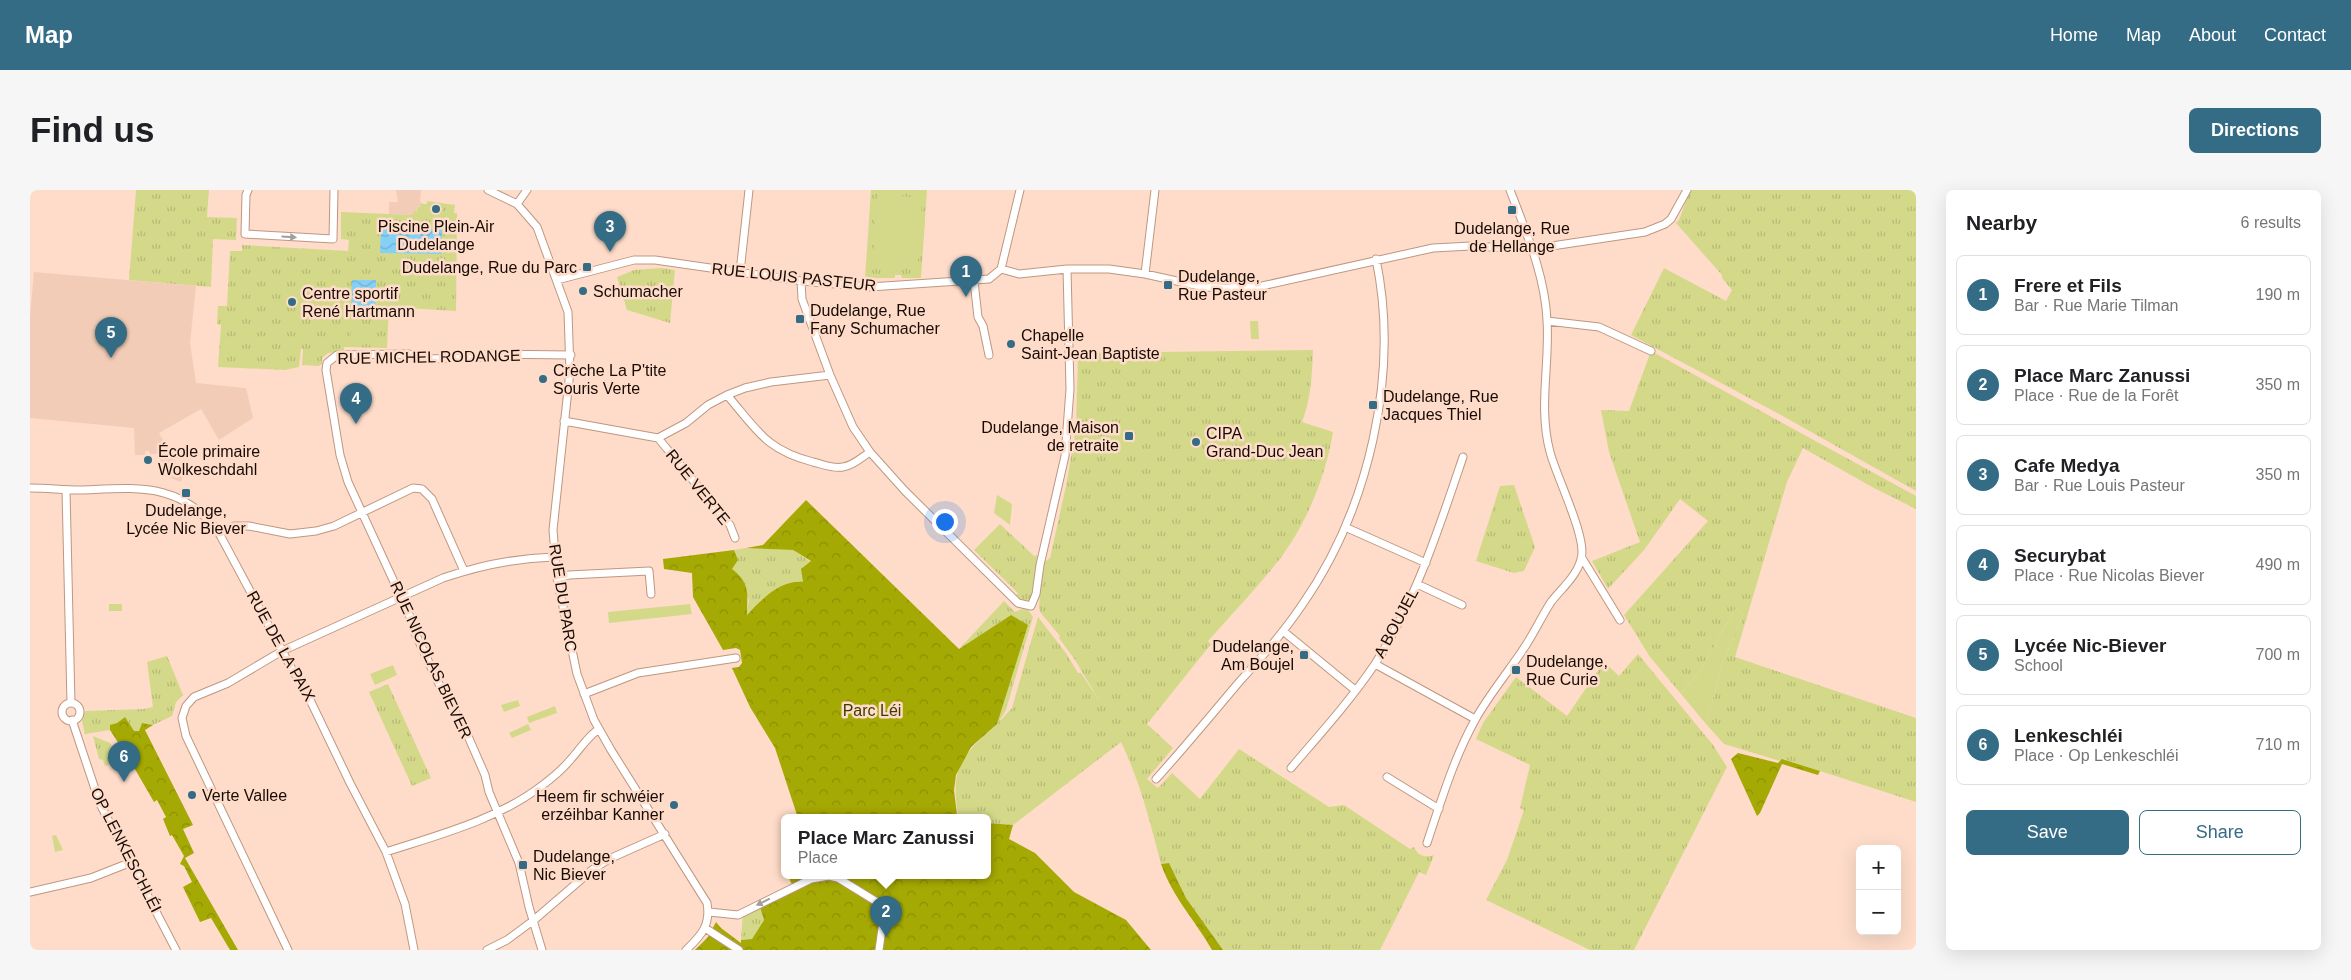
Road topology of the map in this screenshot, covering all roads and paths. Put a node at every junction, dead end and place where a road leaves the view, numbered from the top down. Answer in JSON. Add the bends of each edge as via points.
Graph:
{"nodes":[{"id":1,"x":248,"y":190,"type":"edge"},
{"id":2,"x":334,"y":190,"type":"edge"},
{"id":3,"x":488,"y":190,"type":"edge"},
{"id":4,"x":527,"y":190,"type":"edge"},
{"id":5,"x":749,"y":190,"type":"edge"},
{"id":6,"x":1020,"y":190,"type":"edge"},
{"id":7,"x":1155,"y":190,"type":"edge"},
{"id":8,"x":1510,"y":190,"type":"edge"},
{"id":9,"x":1686,"y":190,"type":"edge"},
{"id":10,"x":517,"y":204,"type":"junction"},
{"id":11,"x":1532,"y":249,"type":"junction"},
{"id":12,"x":1376,"y":259,"type":"junction"},
{"id":13,"x":1001,"y":269,"type":"junction"},
{"id":14,"x":1067,"y":269,"type":"junction"},
{"id":15,"x":740,"y":272,"type":"junction"},
{"id":16,"x":1145,"y":274,"type":"junction"},
{"id":17,"x":557,"y":280,"type":"junction"},
{"id":18,"x":801,"y":280,"type":"junction"},
{"id":19,"x":974,"y":281,"type":"junction"},
{"id":20,"x":1548,"y":321,"type":"junction"},
{"id":21,"x":1651,"y":351,"type":"dead end"},
{"id":22,"x":571,"y":355,"type":"junction"},
{"id":23,"x":989,"y":355,"type":"dead end"},
{"id":24,"x":326,"y":370,"type":"joint"},
{"id":25,"x":830,"y":375,"type":"junction"},
{"id":26,"x":727,"y":395,"type":"junction"},
{"id":27,"x":564,"y":421,"type":"junction"},
{"id":28,"x":658,"y":438,"type":"junction"},
{"id":29,"x":870,"y":452,"type":"junction"},
{"id":30,"x":1463,"y":457,"type":"dead end"},
{"id":31,"x":30,"y":488,"type":"edge"},
{"id":32,"x":66,"y":490,"type":"junction"},
{"id":33,"x":362,"y":512,"type":"junction"},
{"id":34,"x":1345,"y":527,"type":"junction"},
{"id":35,"x":219,"y":533,"type":"junction"},
{"id":36,"x":735,"y":538,"type":"dead end"},
{"id":37,"x":554,"y":557,"type":"junction"},
{"id":38,"x":1582,"y":558,"type":"junction"},
{"id":39,"x":1426,"y":563,"type":"junction"},
{"id":40,"x":464,"y":571,"type":"junction"},
{"id":41,"x":557,"y":578,"type":"junction"},
{"id":42,"x":1417,"y":584,"type":"junction"},
{"id":43,"x":651,"y":594,"type":"dead end"},
{"id":44,"x":401,"y":596,"type":"junction"},
{"id":45,"x":1462,"y":605,"type":"dead end"},
{"id":46,"x":1620,"y":620,"type":"dead end"},
{"id":47,"x":1283,"y":631,"type":"junction"},
{"id":48,"x":282,"y":652,"type":"junction"},
{"id":49,"x":736,"y":658,"type":"dead end"},
{"id":50,"x":1375,"y":664,"type":"junction"},
{"id":51,"x":1356,"y":690,"type":"junction"},
{"id":52,"x":584,"y":694,"type":"junction"},
{"id":53,"x":71,"y":703,"type":"junction"},
{"id":54,"x":1475,"y":719,"type":"junction"},
{"id":55,"x":72,"y":720,"type":"junction"},
{"id":56,"x":599,"y":729,"type":"junction"},
{"id":57,"x":1291,"y":768,"type":"dead end"},
{"id":58,"x":1387,"y":777,"type":"dead end"},
{"id":59,"x":1156,"y":779,"type":"dead end"},
{"id":60,"x":1439,"y":809,"type":"junction"},
{"id":61,"x":498,"y":811,"type":"junction"},
{"id":62,"x":666,"y":834,"type":"junction"},
{"id":63,"x":1427,"y":843,"type":"dead end"},
{"id":64,"x":386,"y":852,"type":"junction"},
{"id":65,"x":129,"y":863,"type":"junction"},
{"id":66,"x":811,"y":879,"type":"edge"},
{"id":67,"x":840,"y":879,"type":"edge"},
{"id":68,"x":30,"y":892,"type":"edge"},
{"id":69,"x":709,"y":912,"type":"junction"},
{"id":70,"x":534,"y":920,"type":"junction"},
{"id":71,"x":706,"y":928,"type":"junction"},
{"id":72,"x":176,"y":950,"type":"edge"},
{"id":73,"x":288,"y":950,"type":"edge"},
{"id":74,"x":414,"y":950,"type":"edge"},
{"id":75,"x":486,"y":950,"type":"edge"},
{"id":76,"x":542,"y":950,"type":"edge"},
{"id":77,"x":686,"y":950,"type":"edge"},
{"id":78,"x":739,"y":950,"type":"edge"},
{"id":79,"x":879,"y":950,"type":"edge"}],
"edges":[{"from":1,"to":2,"type":"street","one_way":true,"via":[[245,234],[333,240]]},
{"from":3,"to":10,"type":"street","name":"RUE DU PARC"},
{"from":4,"to":10,"type":"street"},
{"from":5,"to":15,"type":"street"},
{"from":6,"to":13,"type":"street"},
{"from":7,"to":16,"type":"street"},
{"from":8,"to":11,"type":"street"},
{"from":9,"to":11,"type":"street","via":[[1676,213],[1657,228]]},
{"from":10,"to":17,"type":"street","name":"RUE DU PARC","via":[[537,227]]},
{"from":11,"to":12,"type":"street","via":[[1433,248]]},
{"from":11,"to":20,"type":"street","via":[[1546,298]]},
{"from":12,"to":16,"type":"street","via":[[1241,288],[1204,287]]},
{"from":12,"to":34,"type":"street","via":[[1382,288],[1384,327],[1379,401],[1371,445]]},
{"from":13,"to":14,"type":"street","via":[[1019,274]]},
{"from":13,"to":19,"type":"street","name":"RUE LOUIS PASTEUR","via":[[994,277]]},
{"from":14,"to":16,"type":"street","via":[[1109,269]]},
{"from":14,"to":29,"type":"street","via":[[1070,321],[1068,423],[1064,456],[1031,606],[1018,603]]},
{"from":15,"to":17,"type":"street","name":"RUE LOUIS PASTEUR","via":[[634,260]]},
{"from":15,"to":18,"type":"street","name":"RUE LOUIS PASTEUR"},
{"from":17,"to":22,"type":"street","name":"RUE DU PARC","via":[[568,312]]},
{"from":18,"to":19,"type":"street","name":"RUE LOUIS PASTEUR","via":[[870,287]]},
{"from":18,"to":25,"type":"street","via":[[802,299]]},
{"from":19,"to":23,"type":"street","via":[[978,317]]},
{"from":20,"to":21,"type":"street","via":[[1598,327]]},
{"from":20,"to":38,"type":"street","via":[[1544,430],[1580,539]]},
{"from":22,"to":24,"type":"street","name":"RUE MICHEL RODANGE","via":[[487,354],[477,358],[422,359],[409,354],[337,355],[326,363]]},
{"from":22,"to":27,"type":"street","name":"RUE DU PARC"},
{"from":24,"to":33,"type":"street","name":"RUE NICOLAS BIEVER","via":[[340,455]]},
{"from":25,"to":26,"type":"street","via":[[763,384]]},
{"from":25,"to":29,"type":"street","via":[[853,427]]},
{"from":26,"to":28,"type":"street"},
{"from":26,"to":29,"type":"street","via":[[766,441],[781,452],[843,467]]},
{"from":27,"to":28,"type":"street"},
{"from":27,"to":37,"type":"street","name":"RUE DU PARC","via":[[553,530]]},
{"from":28,"to":36,"type":"street","name":"RUE VERTE","via":[[730,525]]},
{"from":30,"to":39,"type":"street","name":"A BOUJEL"},
{"from":31,"to":32,"type":"street","name":"RUE DE LA PAIX"},
{"from":32,"to":35,"type":"street","name":"RUE DE LA PAIX","via":[[141,488],[160,491],[186,501]]},
{"from":32,"to":53,"type":"street","name":"OP LENKESCHLÉI"},
{"from":33,"to":35,"type":"street","via":[[316,531],[290,534],[234,526]]},
{"from":33,"to":40,"type":"street","via":[[413,488],[422,489],[432,499]]},
{"from":33,"to":44,"type":"street","name":"RUE NICOLAS BIEVER"},
{"from":34,"to":39,"type":"street"},
{"from":34,"to":47,"type":"street","via":[[1322,573]]},
{"from":35,"to":48,"type":"street","name":"RUE DE LA PAIX"},
{"from":37,"to":40,"type":"street"},
{"from":37,"to":41,"type":"street","name":"RUE DU PARC"},
{"from":38,"to":46,"type":"street"},
{"from":38,"to":54,"type":"street"},
{"from":39,"to":42,"type":"street","name":"A BOUJEL"},
{"from":40,"to":44,"type":"street"},
{"from":41,"to":43,"type":"street","via":[[649,571]]},
{"from":41,"to":52,"type":"street","name":"RUE DU PARC","via":[[572,656]]},
{"from":42,"to":45,"type":"street"},
{"from":42,"to":50,"type":"street","name":"A BOUJEL"},
{"from":44,"to":48,"type":"street"},
{"from":44,"to":61,"type":"street","name":"RUE NICOLAS BIEVER","via":[[438,682],[467,735]]},
{"from":47,"to":51,"type":"street"},
{"from":47,"to":59,"type":"street"},
{"from":48,"to":64,"type":"street","name":"RUE DE LA PAIX","via":[[317,711]]},
{"from":48,"to":73,"type":"street","via":[[228,683],[194,697],[182,718],[186,736]]},
{"from":49,"to":52,"type":"street","via":[[638,673]]},
{"from":50,"to":51,"type":"street","name":"A BOUJEL"},
{"from":50,"to":54,"type":"street"},
{"from":51,"to":57,"type":"street","name":"A BOUJEL"},
{"from":52,"to":56,"type":"street","name":"RUE DU PARC"},
{"from":53,"to":55,"type":"street","name":"OP LENKESCHLÉI","via":[[78,706],[79,712]]},
{"from":53,"to":55,"type":"street","name":"OP LENKESCHLÉI","via":[[64,706],[62,712],[66,719]]},
{"from":54,"to":60,"type":"street"},
{"from":55,"to":65,"type":"street","name":"OP LENKESCHLÉI","via":[[100,804]]},
{"from":56,"to":61,"type":"street","via":[[540,787]]},
{"from":56,"to":62,"type":"street","name":"RUE DU PARC"},
{"from":58,"to":60,"type":"street"},
{"from":60,"to":63,"type":"street"},
{"from":61,"to":64,"type":"street"},
{"from":61,"to":70,"type":"street","name":"RUE NICOLAS BIEVER","via":[[519,863]]},
{"from":62,"to":69,"type":"street","name":"RUE DU PARC","via":[[704,895]]},
{"from":62,"to":70,"type":"street","via":[[592,870]]},
{"from":64,"to":74,"type":"street","name":"RUE DE LA PAIX","via":[[405,904]]},
{"from":65,"to":68,"type":"street","via":[[91,878]]},
{"from":65,"to":72,"type":"street","name":"OP LENKESCHLÉI"},
{"from":66,"to":69,"type":"street","one_way":true,"via":[[738,914]]},
{"from":79,"to":67,"type":"street","one_way":true,"via":[[885,907]]},
{"from":69,"to":71,"type":"street"},
{"from":70,"to":75,"type":"street","via":[[507,940]]},
{"from":70,"to":76,"type":"street","name":"RUE NICOLAS BIEVER"},
{"from":71,"to":77,"type":"street"},
{"from":71,"to":78,"type":"street"}]}
